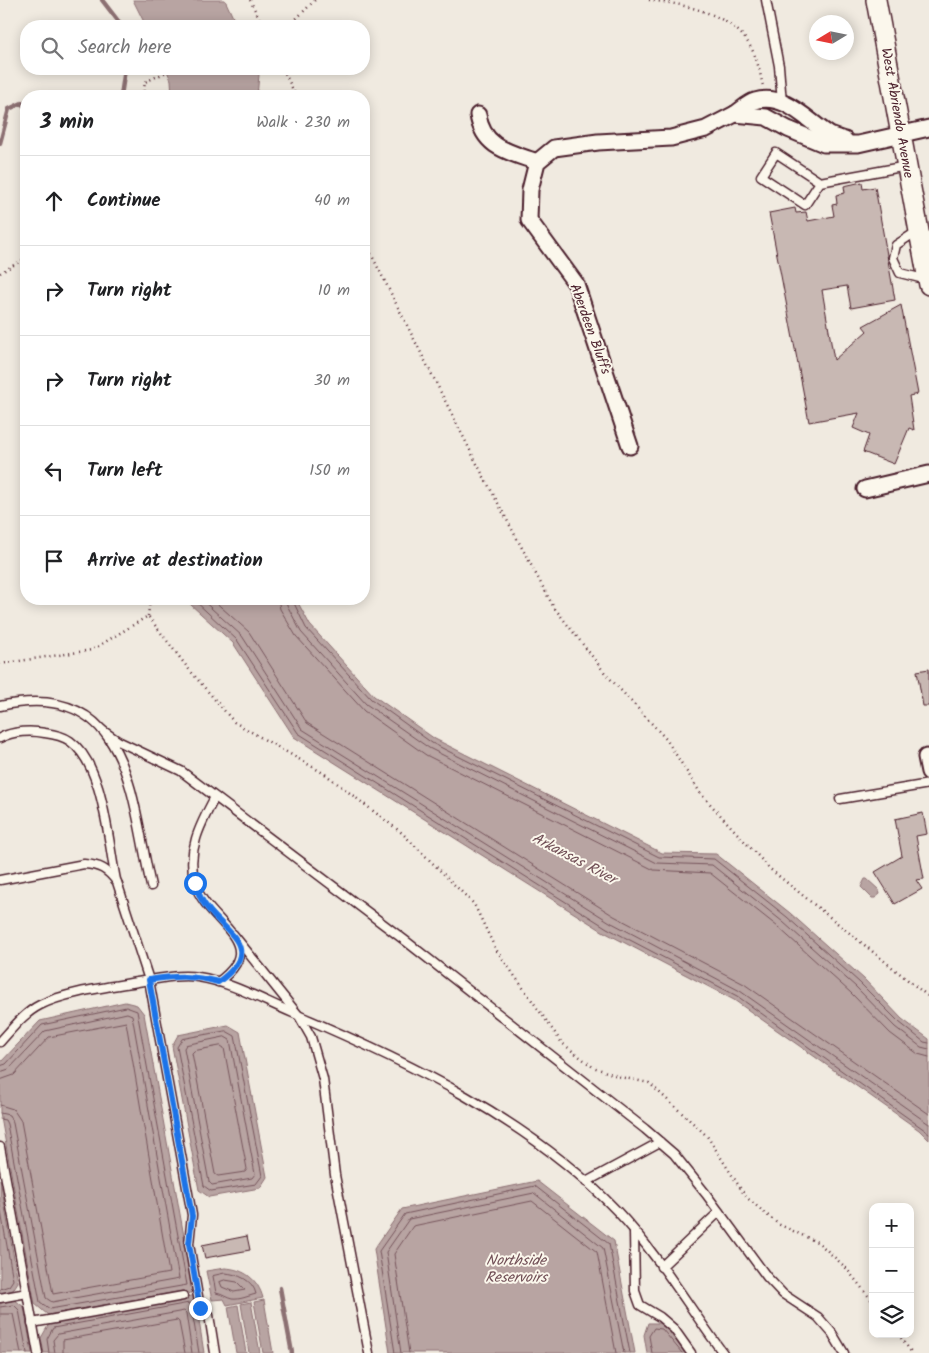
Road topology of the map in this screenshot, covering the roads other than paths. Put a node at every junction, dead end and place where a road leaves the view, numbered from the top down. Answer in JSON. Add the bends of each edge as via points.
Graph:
{"nodes":[{"id":1,"x":766,"y":0,"type":"edge"},
{"id":2,"x":876,"y":0,"type":"edge"},
{"id":3,"x":782,"y":103,"type":"junction"},
{"id":4,"x":735,"y":114,"type":"junction"},
{"id":5,"x":478,"y":115,"type":"dead end"},
{"id":6,"x":929,"y":128,"type":"edge"},
{"id":7,"x":901,"y":134,"type":"junction"},
{"id":8,"x":858,"y":144,"type":"junction"},
{"id":9,"x":537,"y":162,"type":"junction"},
{"id":10,"x":907,"y":166,"type":"junction"},
{"id":11,"x":820,"y":182,"type":"junction"},
{"id":12,"x":919,"y":230,"type":"junction"},
{"id":13,"x":928,"y":283,"type":"edge"},
{"id":14,"x":630,"y":446,"type":"dead end"},
{"id":15,"x":929,"y":474,"type":"edge"},
{"id":16,"x":865,"y":489,"type":"dead end"},
{"id":17,"x":0,"y":706,"type":"edge"},
{"id":18,"x":102,"y":730,"type":"junction"},
{"id":19,"x":0,"y":738,"type":"edge"},
{"id":20,"x":929,"y":784,"type":"edge"},
{"id":21,"x":215,"y":797,"type":"junction"},
{"id":22,"x":840,"y":799,"type":"dead end"},
{"id":23,"x":0,"y":880,"type":"edge"},
{"id":24,"x":117,"y":882,"type":"junction"},
{"id":25,"x":151,"y":886,"type":"dead end"},
{"id":26,"x":234,"y":934,"type":"junction"},
{"id":27,"x":149,"y":980,"type":"junction"},
{"id":28,"x":218,"y":982,"type":"junction"},
{"id":29,"x":299,"y":1016,"type":"junction"},
{"id":30,"x":0,"y":1042,"type":"edge"},
{"id":31,"x":660,"y":1142,"type":"junction"},
{"id":32,"x":0,"y":1148,"type":"edge"},
{"id":33,"x":586,"y":1182,"type":"junction"},
{"id":34,"x":719,"y":1212,"type":"junction"},
{"id":35,"x":634,"y":1231,"type":"junction"},
{"id":36,"x":661,"y":1267,"type":"junction"},
{"id":37,"x":27,"y":1293,"type":"junction"},
{"id":38,"x":183,"y":1296,"type":"dead end"},
{"id":39,"x":0,"y":1298,"type":"edge"},
{"id":40,"x":32,"y":1322,"type":"junction"},
{"id":41,"x":38,"y":1353,"type":"edge"},
{"id":42,"x":216,"y":1353,"type":"edge"},
{"id":43,"x":369,"y":1353,"type":"edge"},
{"id":44,"x":691,"y":1353,"type":"edge"},
{"id":45,"x":723,"y":1353,"type":"edge"},
{"id":46,"x":844,"y":1353,"type":"edge"}],
"edges":[{"from":1,"to":3,"type":"lane","via":[[779,66]]},
{"from":2,"to":7,"type":"street","name":"West Abriendo Avenue"},
{"from":3,"to":4,"type":"street","via":[[766,99],[754,101]]},
{"from":3,"to":8,"type":"street","via":[[794,108],[828,134]]},
{"from":4,"to":8,"type":"street","via":[[766,117],[824,144]]},
{"from":4,"to":9,"type":"street","via":[[706,129],[671,138],[554,148]]},
{"from":5,"to":9,"type":"street","via":[[484,135],[494,145]]},
{"from":6,"to":7,"type":"street"},
{"from":7,"to":8,"type":"street"},
{"from":7,"to":10,"type":"street","name":"West Abriendo Avenue"},
{"from":9,"to":14,"type":"street","name":"Aberdeen Bluffs","via":[[530,190],[529,220],[576,284]]},
{"from":10,"to":11,"type":"lane"},
{"from":10,"to":12,"type":"street","name":"West Abriendo Avenue"},
{"from":11,"to":11,"type":"lane","via":[[776,153],[761,176],[805,205]]},
{"from":12,"to":13,"type":"street","name":"West Abriendo Avenue"},
{"from":12,"to":13,"type":"lane","via":[[896,245],[893,258],[900,273]]},
{"from":15,"to":16,"type":"street"},
{"from":17,"to":18,"type":"lane","via":[[30,702],[52,704],[74,710]]},
{"from":18,"to":21,"type":"lane","via":[[181,771]]},
{"from":18,"to":25,"type":"lane","via":[[130,781]]},
{"from":19,"to":24,"type":"lane","via":[[19,732],[54,734],[70,741],[83,755],[99,791]]},
{"from":20,"to":22,"type":"lane"},
{"from":21,"to":26,"type":"lane","via":[[193,844],[192,866],[203,902]]},
{"from":21,"to":31,"type":"lane","via":[[415,948]]},
{"from":23,"to":24,"type":"lane","via":[[84,864],[108,870]]},
{"from":24,"to":27,"type":"lane"},
{"from":26,"to":28,"type":"lane","via":[[239,948],[237,962],[232,972]]},
{"from":26,"to":29,"type":"lane"},
{"from":27,"to":28,"type":"lane","via":[[197,976]]},
{"from":27,"to":30,"type":"lane","via":[[58,998],[40,1005]]},
{"from":27,"to":42,"type":"lane","via":[[192,1216],[189,1244],[200,1308],[208,1315]]},
{"from":28,"to":29,"type":"lane"},
{"from":29,"to":33,"type":"lane","via":[[412,1067],[489,1111]]},
{"from":29,"to":43,"type":"lane","via":[[311,1038],[323,1079],[335,1175]]},
{"from":31,"to":33,"type":"lane"},
{"from":31,"to":34,"type":"lane","via":[[674,1154]]},
{"from":32,"to":37,"type":"lane"},
{"from":33,"to":35,"type":"lane"},
{"from":34,"to":36,"type":"lane"},
{"from":34,"to":46,"type":"lane","via":[[767,1277],[783,1294],[818,1318]]},
{"from":35,"to":36,"type":"lane"},
{"from":35,"to":44,"type":"lane","via":[[636,1291],[640,1305],[674,1329]]},
{"from":36,"to":45,"type":"lane"},
{"from":37,"to":39,"type":"lane"},
{"from":37,"to":40,"type":"lane"},
{"from":38,"to":40,"type":"lane"},
{"from":40,"to":41,"type":"lane"}]}
